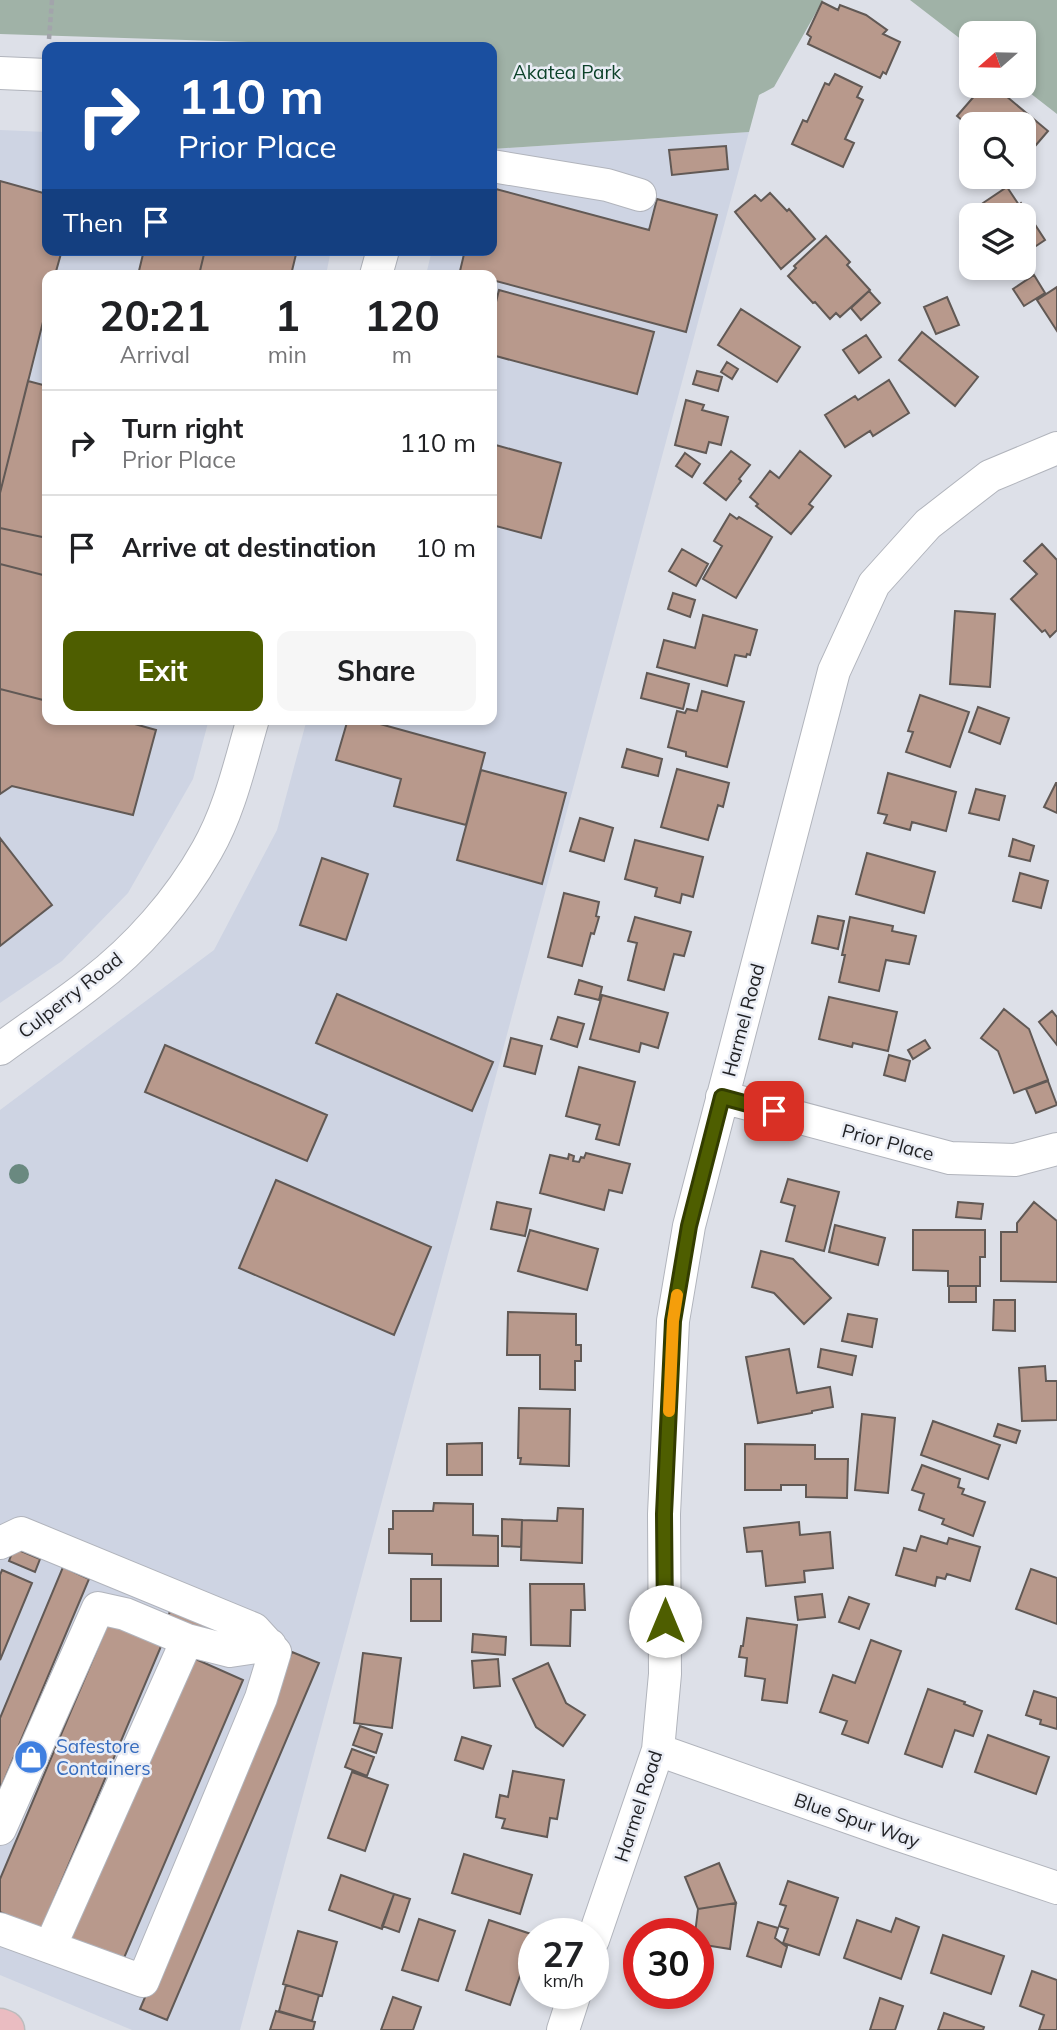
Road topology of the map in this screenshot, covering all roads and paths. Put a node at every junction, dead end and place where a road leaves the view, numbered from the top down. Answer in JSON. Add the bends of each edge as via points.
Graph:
{"nodes":[{"id":1,"x":52,"y":0,"type":"edge"},
{"id":2,"x":49,"y":38,"type":"dead end"},
{"id":3,"x":0,"y":73,"type":"edge"},
{"id":4,"x":42,"y":75,"type":"edge"},
{"id":5,"x":497,"y":167,"type":"edge"},
{"id":6,"x":640,"y":195,"type":"dead end"},
{"id":7,"x":1057,"y":448,"type":"edge"},
{"id":8,"x":251,"y":725,"type":"edge"},
{"id":9,"x":0,"y":1049,"type":"edge"},
{"id":10,"x":722,"y":1097,"type":"junction"},
{"id":11,"x":1057,"y":1149,"type":"edge"},
{"id":12,"x":0,"y":1543,"type":"edge"},
{"id":13,"x":187,"y":1640,"type":"junction"},
{"id":14,"x":270,"y":1645,"type":"junction"},
{"id":15,"x":658,"y":1750,"type":"junction"},
{"id":16,"x":0,"y":1829,"type":"edge"},
{"id":17,"x":1057,"y":1888,"type":"edge"},
{"id":18,"x":601,"y":1918,"type":"edge"},
{"id":19,"x":0,"y":1929,"type":"edge"},
{"id":20,"x":50,"y":1947,"type":"junction"},
{"id":21,"x":570,"y":2009,"type":"edge"},
{"id":22,"x":0,"y":2028,"type":"edge"},
{"id":23,"x":5,"y":2030,"type":"edge"},
{"id":24,"x":563,"y":2030,"type":"edge"}],
"edges":[{"from":1,"to":2,"type":"path"},
{"from":3,"to":4,"type":"street"},
{"from":5,"to":6,"type":"street"},
{"from":7,"to":10,"type":"street","name":"Harmel Road","via":[[990,476],[928,523],[874,584],[835,671]]},
{"from":8,"to":9,"type":"street","name":"Culperry Road","via":[[227,808],[179,894],[93,982]]},
{"from":10,"to":11,"type":"street","name":"Prior Place","via":[[950,1158],[1015,1160]]},
{"from":10,"to":15,"type":"street","name":"Harmel Road","via":[[689,1226],[673,1321],[664,1514],[665,1674]]},
{"from":12,"to":14,"type":"street","via":[[21,1533],[254,1629]]},
{"from":13,"to":14,"type":"street","via":[[230,1651]]},
{"from":13,"to":16,"type":"street","via":[[98,1608]]},
{"from":13,"to":20,"type":"street"},
{"from":14,"to":20,"type":"street","via":[[275,1651],[261,1698],[143,1981]]},
{"from":15,"to":17,"type":"street","name":"Blue Spur Way"},
{"from":15,"to":18,"type":"street","name":"Harmel Road"},
{"from":19,"to":20,"type":"street"},
{"from":21,"to":24,"type":"street"},
{"from":22,"to":23,"type":"main road"}]}
